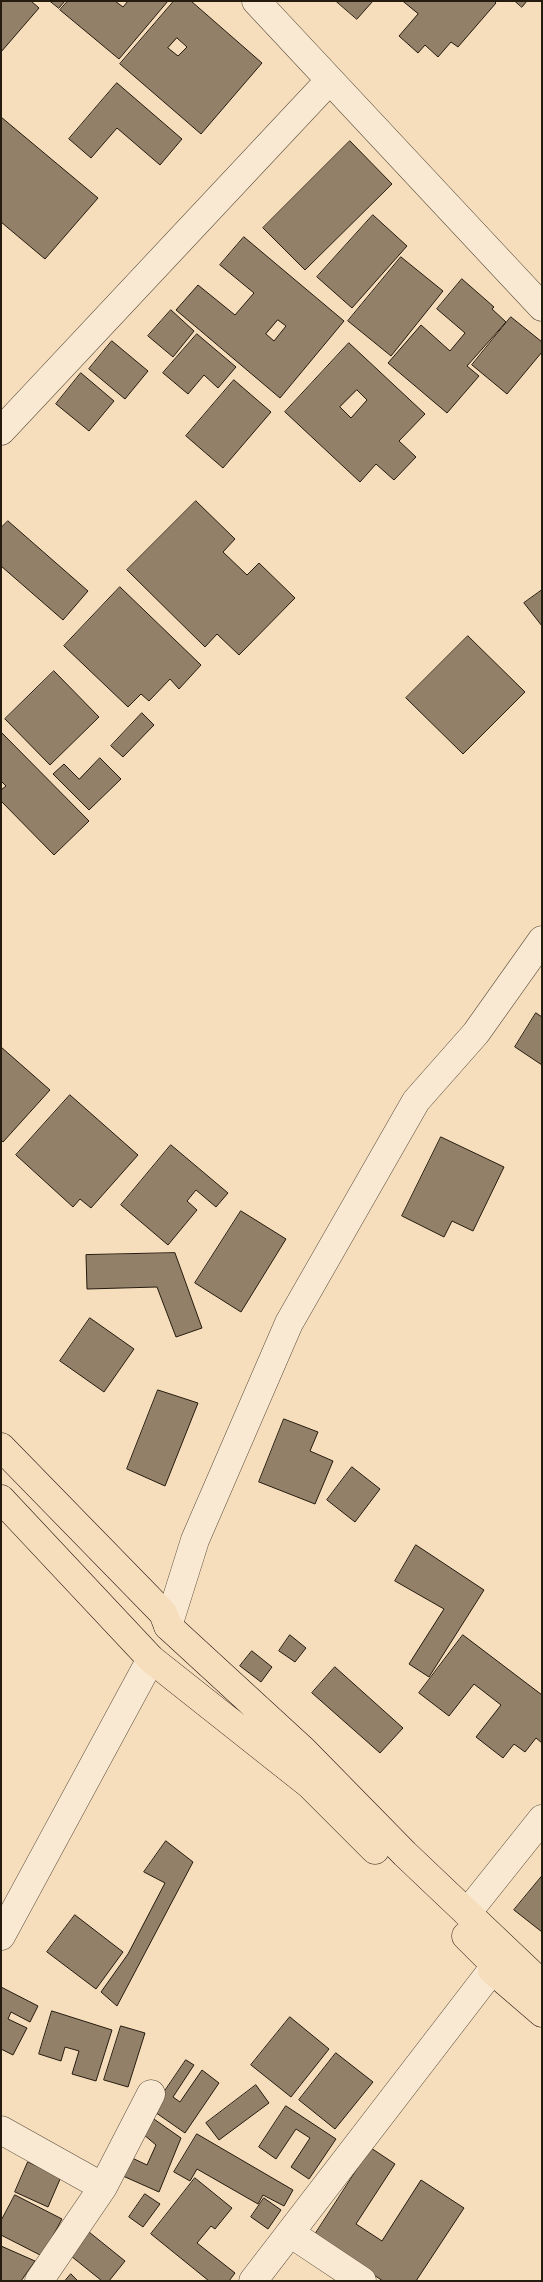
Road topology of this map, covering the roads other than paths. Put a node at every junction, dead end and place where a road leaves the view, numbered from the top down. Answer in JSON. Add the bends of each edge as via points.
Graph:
{"nodes":[{"id":1,"x":256,"y":1,"type":"edge"},
{"id":2,"x":329,"y":81,"type":"junction"},
{"id":3,"x":542,"y":307,"type":"edge"},
{"id":4,"x":1,"y":431,"type":"edge"},
{"id":5,"x":542,"y":940,"type":"edge"},
{"id":6,"x":1,"y":1447,"type":"edge"},
{"id":7,"x":1,"y":1499,"type":"edge"},
{"id":8,"x":168,"y":1626,"type":"junction"},
{"id":9,"x":151,"y":1659,"type":"junction"},
{"id":10,"x":542,"y":1819,"type":"edge"},
{"id":11,"x":467,"y":1913,"type":"junction"},
{"id":12,"x":1,"y":1936,"type":"edge"},
{"id":13,"x":492,"y":1970,"type":"junction"},
{"id":14,"x":542,"y":1984,"type":"edge"},
{"id":15,"x":542,"y":2013,"type":"edge"},
{"id":16,"x":150,"y":2094,"type":"dead end"},
{"id":17,"x":1,"y":2130,"type":"edge"},
{"id":18,"x":103,"y":2187,"type":"junction"},
{"id":19,"x":290,"y":2232,"type":"junction"},
{"id":20,"x":39,"y":2281,"type":"edge"},
{"id":21,"x":253,"y":2281,"type":"edge"},
{"id":22,"x":362,"y":2281,"type":"edge"}],
"edges":[{"from":1,"to":2,"type":"street"},
{"from":2,"to":3,"type":"street"},
{"from":2,"to":4,"type":"street"},
{"from":5,"to":8,"type":"street","via":[[476,1033],[416,1101],[288,1323],[195,1540]]},
{"from":6,"to":8,"type":"main road","via":[[163,1613]]},
{"from":7,"to":9,"type":"main road"},
{"from":8,"to":11,"type":"main road","via":[[303,1750]]},
{"from":9,"to":12,"type":"street"},
{"from":9,"to":13,"type":"main road","via":[[310,1785],[452,1921],[492,1962]]},
{"from":10,"to":11,"type":"street"},
{"from":11,"to":14,"type":"main road"},
{"from":13,"to":15,"type":"main road"},
{"from":13,"to":19,"type":"street"},
{"from":16,"to":18,"type":"street"},
{"from":17,"to":18,"type":"street"},
{"from":18,"to":20,"type":"street"},
{"from":19,"to":21,"type":"street"},
{"from":19,"to":22,"type":"street"}]}
